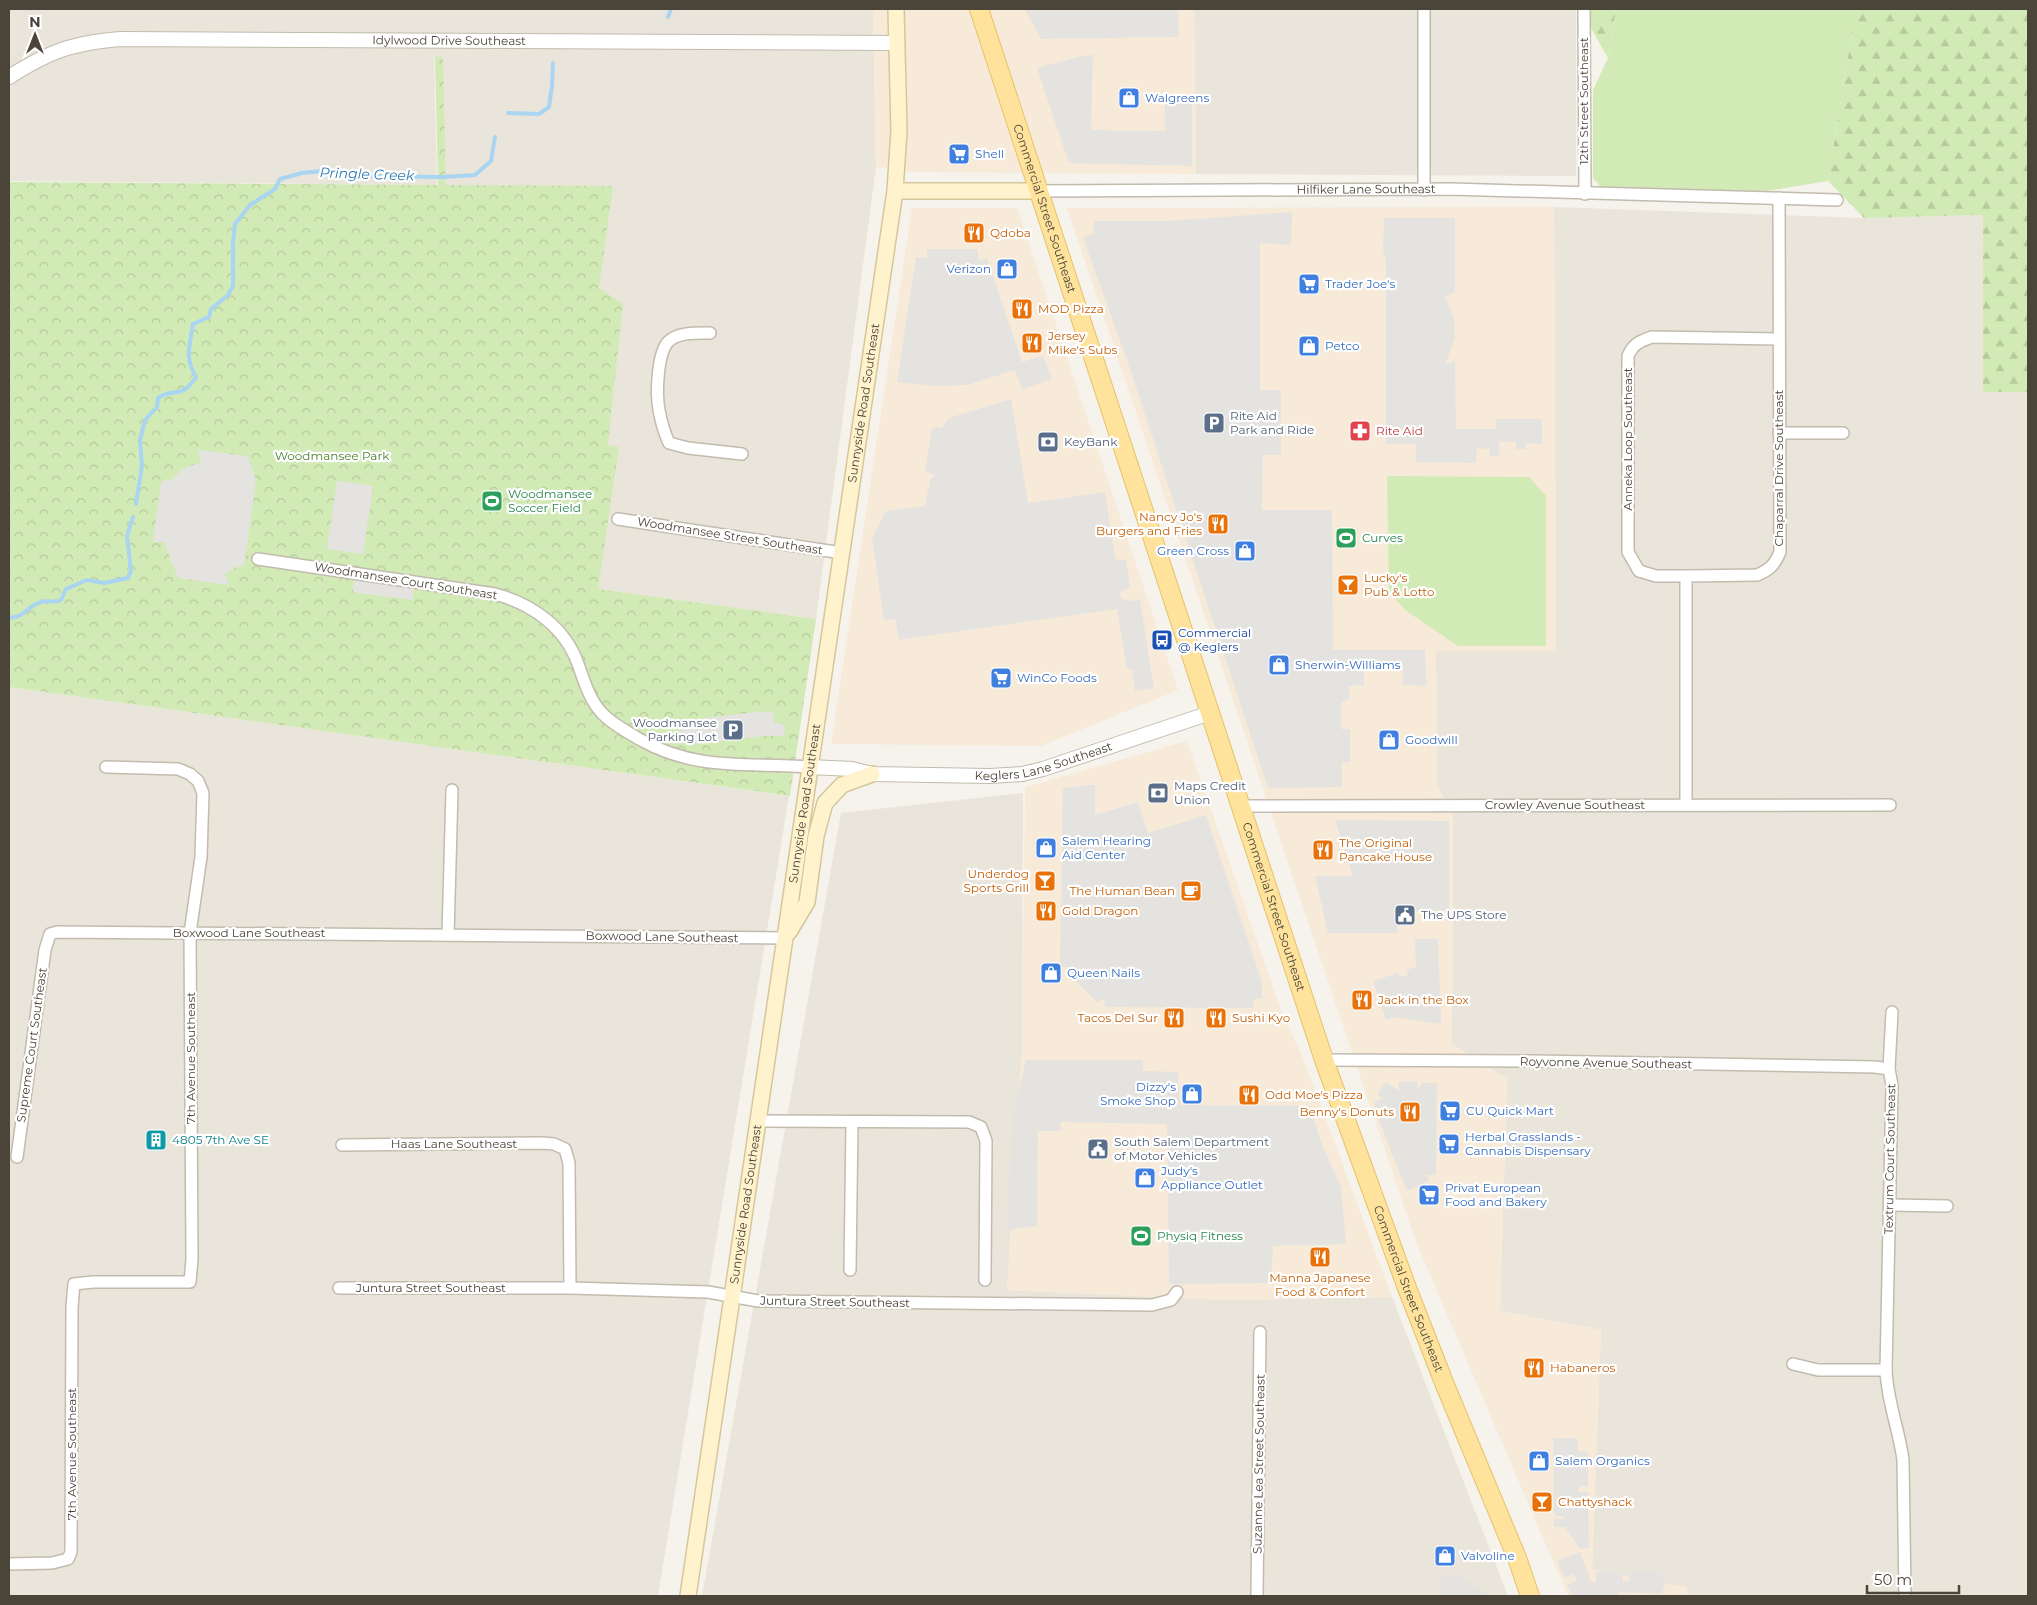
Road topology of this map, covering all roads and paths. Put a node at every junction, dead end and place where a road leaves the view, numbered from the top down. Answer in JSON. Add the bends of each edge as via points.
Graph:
{"nodes":[{"id":1,"x":896,"y":9,"type":"edge"},
{"id":2,"x":978,"y":9,"type":"edge"},
{"id":3,"x":1424,"y":9,"type":"edge"},
{"id":4,"x":1584,"y":9,"type":"edge"},
{"id":5,"x":896,"y":43,"type":"junction"},
{"id":6,"x":9,"y":77,"type":"edge"},
{"id":7,"x":1038,"y":190,"type":"junction"},
{"id":8,"x":1424,"y":190,"type":"junction"},
{"id":9,"x":894,"y":191,"type":"junction"},
{"id":10,"x":1585,"y":194,"type":"junction"},
{"id":11,"x":1779,"y":198,"type":"junction"},
{"id":12,"x":1837,"y":200,"type":"dead end"},
{"id":13,"x":710,"y":333,"type":"dead end"},
{"id":14,"x":1779,"y":339,"type":"junction"},
{"id":15,"x":1779,"y":433,"type":"junction"},
{"id":16,"x":1843,"y":433,"type":"dead end"},
{"id":17,"x":742,"y":454,"type":"dead end"},
{"id":18,"x":618,"y":520,"type":"dead end"},
{"id":19,"x":842,"y":553,"type":"junction"},
{"id":20,"x":258,"y":559,"type":"dead end"},
{"id":21,"x":1686,"y":576,"type":"junction"},
{"id":22,"x":1210,"y":713,"type":"junction"},
{"id":23,"x":106,"y":767,"type":"dead end"},
{"id":24,"x":810,"y":767,"type":"junction"},
{"id":25,"x":872,"y":774,"type":"junction"},
{"id":26,"x":452,"y":790,"type":"dead end"},
{"id":27,"x":1686,"y":805,"type":"junction"},
{"id":28,"x":1890,"y":805,"type":"dead end"},
{"id":29,"x":1241,"y":806,"type":"junction"},
{"id":30,"x":190,"y":933,"type":"junction"},
{"id":31,"x":50,"y":934,"type":"joint"},
{"id":32,"x":448,"y":935,"type":"junction"},
{"id":33,"x":786,"y":938,"type":"junction"},
{"id":34,"x":1892,"y":1012,"type":"dead end"},
{"id":35,"x":1324,"y":1060,"type":"junction"},
{"id":36,"x":1889,"y":1069,"type":"junction"},
{"id":37,"x":759,"y":1121,"type":"junction"},
{"id":38,"x":852,"y":1122,"type":"junction"},
{"id":39,"x":342,"y":1144,"type":"dead end"},
{"id":40,"x":17,"y":1157,"type":"dead end"},
{"id":41,"x":1890,"y":1205,"type":"junction"},
{"id":42,"x":1947,"y":1206,"type":"dead end"},
{"id":43,"x":850,"y":1270,"type":"dead end"},
{"id":44,"x":985,"y":1280,"type":"dead end"},
{"id":45,"x":339,"y":1288,"type":"dead end"},
{"id":46,"x":570,"y":1288,"type":"junction"},
{"id":47,"x":1177,"y":1292,"type":"dead end"},
{"id":48,"x":733,"y":1296,"type":"junction"},
{"id":49,"x":1260,"y":1332,"type":"dead end"},
{"id":50,"x":1793,"y":1364,"type":"dead end"},
{"id":51,"x":1886,"y":1370,"type":"junction"},
{"id":52,"x":9,"y":1564,"type":"edge"},
{"id":53,"x":688,"y":1596,"type":"edge"},
{"id":54,"x":1257,"y":1596,"type":"edge"},
{"id":55,"x":1530,"y":1596,"type":"edge"},
{"id":56,"x":1905,"y":1596,"type":"edge"}],
"edges":[{"from":1,"to":5,"type":"main road","name":"Sunnyside Road Southeast"},
{"from":2,"to":7,"type":"main road","name":"Commercial Street Southeast"},
{"from":3,"to":8,"type":"street"},
{"from":4,"to":10,"type":"street","name":"12th Street Southeast"},
{"from":5,"to":6,"type":"street","name":"Idylwood Drive Southeast","via":[[121,40],[63,48]]},
{"from":5,"to":9,"type":"main road","name":"Sunnyside Road Southeast","via":[[899,131]]},
{"from":7,"to":8,"type":"street","name":"Hilfiker Lane Southeast"},
{"from":7,"to":9,"type":"main road","name":"Hilfiker Lane Southeast"},
{"from":7,"to":22,"type":"main road","name":"Commercial Street Southeast"},
{"from":8,"to":10,"type":"street","name":"Hilfiker Lane Southeast"},
{"from":9,"to":19,"type":"main road","name":"Sunnyside Road Southeast"},
{"from":10,"to":11,"type":"street","name":"Hilfiker Lane Southeast"},
{"from":11,"to":12,"type":"street","name":"Hilfiker Lane Southeast"},
{"from":11,"to":14,"type":"street","name":"Chaparral Drive Southeast"},
{"from":13,"to":17,"type":"street","via":[[679,335],[668,342],[660,360],[658,389],[658,408],[664,432],[669,443]]},
{"from":14,"to":15,"type":"street","name":"Chaparral Drive Southeast"},
{"from":14,"to":21,"type":"street","name":"Anneka Loop Southeast","via":[[1652,337],[1632,347],[1628,356],[1628,552],[1639,571],[1656,576]]},
{"from":15,"to":16,"type":"street"},
{"from":15,"to":21,"type":"street","name":"Chaparral Drive Southeast","via":[[1780,552],[1775,563],[1767,572],[1758,575]]},
{"from":18,"to":19,"type":"street","name":"Woodmansee Street Southeast"},
{"from":19,"to":24,"type":"main road","name":"Sunnyside Road Southeast"},
{"from":20,"to":24,"type":"street","name":"Woodmansee Court Southeast","via":[[506,597],[530,607],[548,620],[573,652],[587,691],[597,707],[618,727],[643,741],[680,757],[705,762]]},
{"from":21,"to":27,"type":"street"},
{"from":22,"to":25,"type":"street","name":"Keglers Lane Southeast","via":[[1022,774]]},
{"from":22,"to":29,"type":"main road","name":"Commercial Street Southeast"},
{"from":23,"to":30,"type":"street","name":"7th Avenue Southeast","via":[[178,769],[198,781],[202,793],[201,857]]},
{"from":24,"to":25,"type":"street","name":"Keglers Lane Southeast","via":[[852,769]]},
{"from":24,"to":33,"type":"main road","name":"Sunnyside Road Southeast"},
{"from":25,"to":33,"type":"main road","via":[[842,785],[825,803],[816,836],[807,902]]},
{"from":26,"to":32,"type":"street"},
{"from":27,"to":28,"type":"street","name":"Crowley Avenue Southeast"},
{"from":27,"to":29,"type":"street","name":"Crowley Avenue Southeast"},
{"from":29,"to":35,"type":"main road","name":"Commercial Street Southeast"},
{"from":30,"to":31,"type":"street","name":"Boxwood Lane Southeast"},
{"from":30,"to":32,"type":"street","name":"Boxwood Lane Southeast"},
{"from":30,"to":52,"type":"street","name":"7th Avenue Southeast","via":[[190,1282],[74,1284],[71,1552],[68,1558],[52,1564]]},
{"from":31,"to":40,"type":"street","name":"Supreme Court Southeast","via":[[45,950]]},
{"from":32,"to":33,"type":"street","name":"Boxwood Lane Southeast"},
{"from":33,"to":37,"type":"main road","name":"Sunnyside Road Southeast"},
{"from":34,"to":36,"type":"street","name":"Textrum Court Southeast"},
{"from":35,"to":36,"type":"street","name":"Royvonne Avenue Southeast"},
{"from":35,"to":55,"type":"main road","name":"Commercial Street Southeast","via":[[1407,1288]]},
{"from":36,"to":41,"type":"street","name":"Textrum Court Southeast","via":[[1892,1085]]},
{"from":37,"to":38,"type":"street"},
{"from":37,"to":48,"type":"main road","name":"Sunnyside Road Southeast"},
{"from":38,"to":43,"type":"street"},
{"from":38,"to":44,"type":"street","via":[[969,1122],[981,1127],[986,1141]]},
{"from":39,"to":46,"type":"street","name":"Haas Lane Southeast","via":[[542,1143],[565,1149],[569,1163]]},
{"from":41,"to":42,"type":"street"},
{"from":41,"to":51,"type":"street","name":"Textrum Court Southeast"},
{"from":45,"to":46,"type":"street","name":"Juntura Street Southeast"},
{"from":46,"to":48,"type":"street","name":"Juntura Street Southeast","via":[[708,1292]]},
{"from":47,"to":48,"type":"street","name":"Juntura Street Southeast","via":[[1171,1300],[1152,1305],[758,1301]]},
{"from":48,"to":53,"type":"main road","name":"Sunnyside Road Southeast"},
{"from":49,"to":54,"type":"street","name":"Suzanne Lea Street Southeast"},
{"from":50,"to":51,"type":"street","via":[[1818,1370]]},
{"from":51,"to":56,"type":"street","name":"Textrum Court Southeast","via":[[1889,1401],[1903,1460]]}]}
